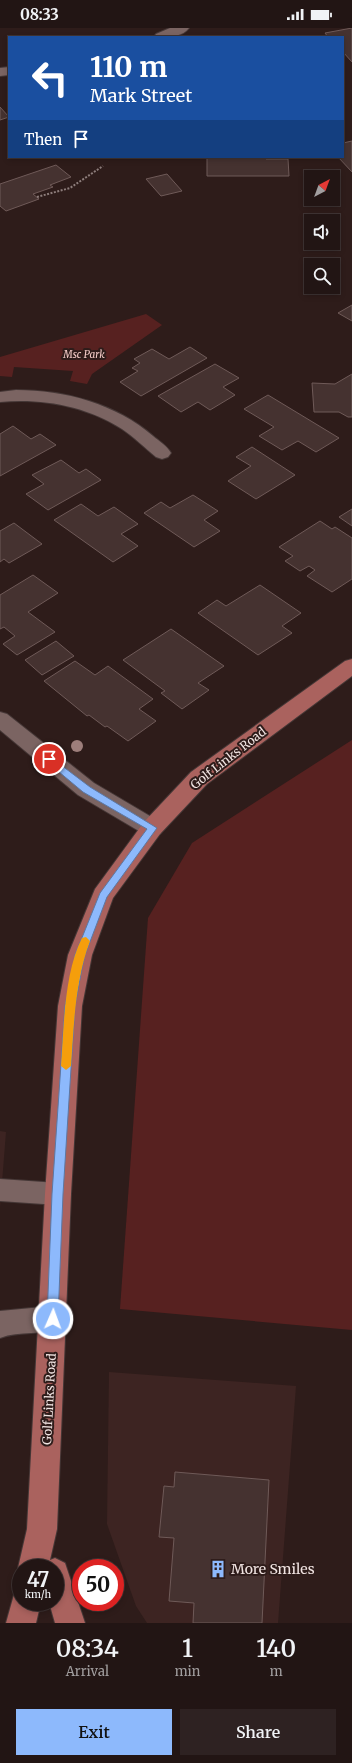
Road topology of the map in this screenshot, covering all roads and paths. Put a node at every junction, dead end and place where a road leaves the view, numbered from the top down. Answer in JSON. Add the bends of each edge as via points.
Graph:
{"nodes":[{"id":1,"x":182,"y":28,"type":"edge"},
{"id":2,"x":163,"y":36,"type":"edge"},
{"id":3,"x":104,"y":166,"type":"dead end"},
{"id":4,"x":37,"y":197,"type":"dead end"},
{"id":5,"x":0,"y":397,"type":"edge"},
{"id":6,"x":162,"y":453,"type":"dead end"},
{"id":7,"x":352,"y":666,"type":"edge"},
{"id":8,"x":0,"y":719,"type":"edge"},
{"id":9,"x":152,"y":828,"type":"junction"},
{"id":10,"x":0,"y":1190,"type":"edge"},
{"id":11,"x":58,"y":1194,"type":"junction"},
{"id":12,"x":53,"y":1319,"type":"junction"},
{"id":13,"x":0,"y":1325,"type":"edge"},
{"id":14,"x":42,"y":1529,"type":"junction"},
{"id":15,"x":36,"y":1559,"type":"edge"},
{"id":16,"x":51,"y":1559,"type":"edge"},
{"id":17,"x":64,"y":1603,"type":"edge"},
{"id":18,"x":24,"y":1611,"type":"edge"},
{"id":19,"x":21,"y":1623,"type":"edge"},
{"id":20,"x":70,"y":1623,"type":"edge"}],
"edges":[{"from":1,"to":2,"type":"street"},
{"from":3,"to":4,"type":"path","via":[[70,188]]},
{"from":5,"to":6,"type":"street","via":[[36,395],[80,404],[124,423]]},
{"from":7,"to":9,"type":"main road","name":"Golf Links Road","via":[[199,778]]},
{"from":8,"to":9,"type":"street","via":[[86,789]]},
{"from":9,"to":11,"type":"main road","name":"Golf Links Road","via":[[103,895],[80,955],[70,1006]]},
{"from":10,"to":11,"type":"street"},
{"from":11,"to":12,"type":"main road","name":"Golf Links Road"},
{"from":12,"to":13,"type":"street","via":[[3,1322]]},
{"from":12,"to":14,"type":"main road","name":"Golf Links Road"},
{"from":14,"to":15,"type":"main road","name":"Golf Links Road"},
{"from":14,"to":16,"type":"main road","name":"Golf Links Road"},
{"from":17,"to":20,"type":"main road"},
{"from":18,"to":19,"type":"main road"}]}
